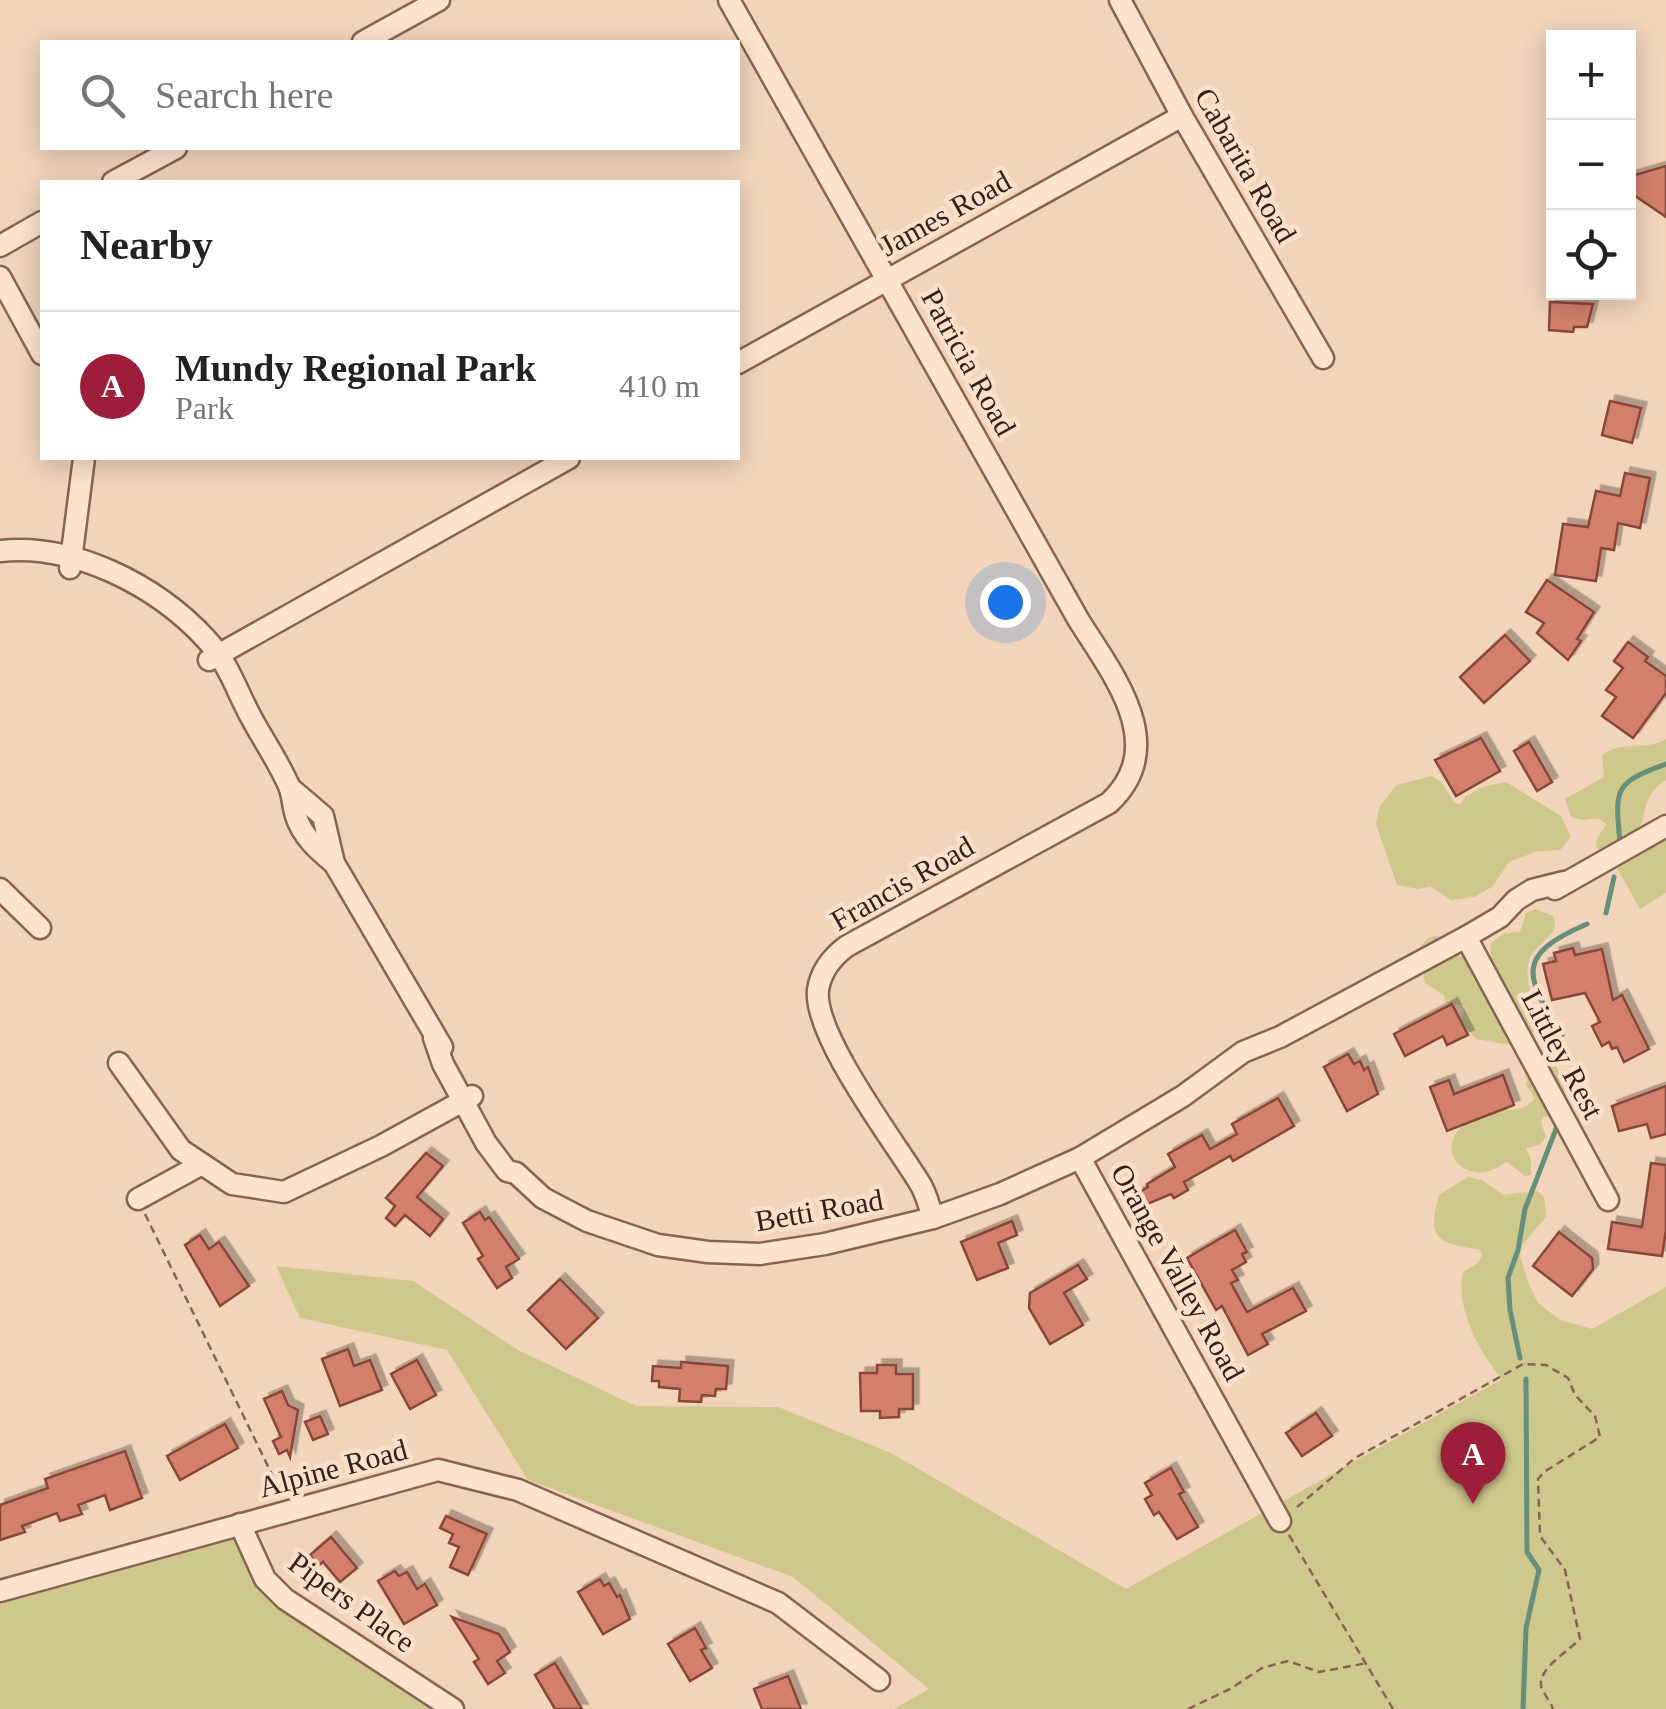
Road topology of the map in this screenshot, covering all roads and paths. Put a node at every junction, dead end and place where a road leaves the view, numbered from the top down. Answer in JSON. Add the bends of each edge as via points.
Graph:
{"nodes":[{"id":1,"x":439,"y":0,"type":"edge"},
{"id":2,"x":729,"y":0,"type":"edge"},
{"id":3,"x":1120,"y":0,"type":"edge"},
{"id":4,"x":367,"y":40,"type":"edge"},
{"id":5,"x":1182,"y":116,"type":"junction"},
{"id":6,"x":172,"y":150,"type":"edge"},
{"id":7,"x":117,"y":180,"type":"edge"},
{"id":8,"x":40,"y":223,"type":"edge"},
{"id":9,"x":0,"y":246,"type":"edge"},
{"id":10,"x":0,"y":277,"type":"edge"},
{"id":11,"x":888,"y":279,"type":"junction"},
{"id":12,"x":40,"y":350,"type":"edge"},
{"id":13,"x":1323,"y":358,"type":"dead end"},
{"id":14,"x":740,"y":362,"type":"edge"},
{"id":15,"x":84,"y":460,"type":"edge"},
{"id":16,"x":565,"y":460,"type":"edge"},
{"id":17,"x":0,"y":552,"type":"edge"},
{"id":18,"x":62,"y":560,"type":"junction"},
{"id":19,"x":213,"y":658,"type":"junction"},
{"id":20,"x":1134,"y":760,"type":"joint"},
{"id":21,"x":1666,"y":826,"type":"edge"},
{"id":22,"x":0,"y":889,"type":"edge"},
{"id":23,"x":40,"y":928,"type":"dead end"},
{"id":24,"x":1472,"y":933,"type":"junction"},
{"id":25,"x":119,"y":1064,"type":"dead end"},
{"id":26,"x":467,"y":1099,"type":"junction"},
{"id":27,"x":1080,"y":1158,"type":"junction"},
{"id":28,"x":202,"y":1164,"type":"junction"},
{"id":29,"x":138,"y":1200,"type":"joint"},
{"id":30,"x":1608,"y":1200,"type":"dead end"},
{"id":31,"x":934,"y":1218,"type":"junction"},
{"id":32,"x":290,"y":1510,"type":"junction"},
{"id":33,"x":1280,"y":1521,"type":"junction"},
{"id":34,"x":240,"y":1524,"type":"junction"},
{"id":35,"x":0,"y":1591,"type":"edge"},
{"id":36,"x":1367,"y":1662,"type":"junction"},
{"id":37,"x":879,"y":1680,"type":"dead end"},
{"id":38,"x":453,"y":1709,"type":"edge"},
{"id":39,"x":1188,"y":1709,"type":"edge"},
{"id":40,"x":1393,"y":1709,"type":"edge"},
{"id":41,"x":1554,"y":1709,"type":"edge"}],
"edges":[{"from":1,"to":4,"type":"street"},
{"from":2,"to":11,"type":"street","name":"Patricia Road"},
{"from":3,"to":5,"type":"street","name":"Cabarita Road"},
{"from":5,"to":11,"type":"street","name":"James Road"},
{"from":5,"to":13,"type":"street","name":"Cabarita Road"},
{"from":6,"to":7,"type":"street"},
{"from":8,"to":9,"type":"street"},
{"from":10,"to":12,"type":"street"},
{"from":11,"to":14,"type":"street","name":"James Road"},
{"from":11,"to":20,"type":"street","name":"Patricia Road","via":[[1126,701],[1136,737]]},
{"from":15,"to":18,"type":"street"},
{"from":16,"to":19,"type":"street"},
{"from":17,"to":18,"type":"street","name":"Betti Road"},
{"from":18,"to":19,"type":"street","name":"Betti Road","via":[[106,570],[164,603],[205,638]]},
{"from":19,"to":26,"type":"street","name":"Betti Road","via":[[239,686],[290,788],[297,821],[334,863],[434,1038],[453,1059]]},
{"from":20,"to":31,"type":"street","name":"Francis Road","via":[[1108,803],[848,946],[822,974],[818,1002],[828,1029],[922,1186]]},
{"from":21,"to":24,"type":"street","name":"Orange Valley Road","via":[[1510,920]]},
{"from":22,"to":23,"type":"street"},
{"from":24,"to":27,"type":"street","name":"Orange Valley Road","via":[[1280,1037],[1212,1087],[1183,1096]]},
{"from":24,"to":30,"type":"street","name":"Littley Rest"},
{"from":25,"to":28,"type":"street","via":[[181,1150]]},
{"from":26,"to":28,"type":"street","via":[[284,1192],[232,1184]]},
{"from":26,"to":31,"type":"street","name":"Betti Road","via":[[516,1173],[542,1198],[658,1245],[760,1254]]},
{"from":27,"to":31,"type":"street","name":"Betti Road"},
{"from":27,"to":33,"type":"street","name":"Orange Valley Road"},
{"from":28,"to":29,"type":"street"},
{"from":29,"to":32,"type":"path"},
{"from":32,"to":34,"type":"street","name":"Alpine Road"},
{"from":32,"to":37,"type":"street","name":"Alpine Road","via":[[438,1470],[518,1490],[778,1604]]},
{"from":33,"to":36,"type":"path"},
{"from":33,"to":41,"type":"path","via":[[1356,1458],[1523,1364],[1546,1365],[1568,1378],[1592,1411],[1600,1437],[1538,1479],[1540,1536],[1565,1570],[1580,1628],[1580,1639],[1542,1680]]},
{"from":34,"to":35,"type":"street","name":"Alpine Road"},
{"from":34,"to":38,"type":"street","name":"Pipers Place","via":[[265,1580],[285,1599]]},
{"from":36,"to":39,"type":"path","via":[[1319,1672],[1288,1662],[1262,1668]]},
{"from":36,"to":40,"type":"path"}]}
